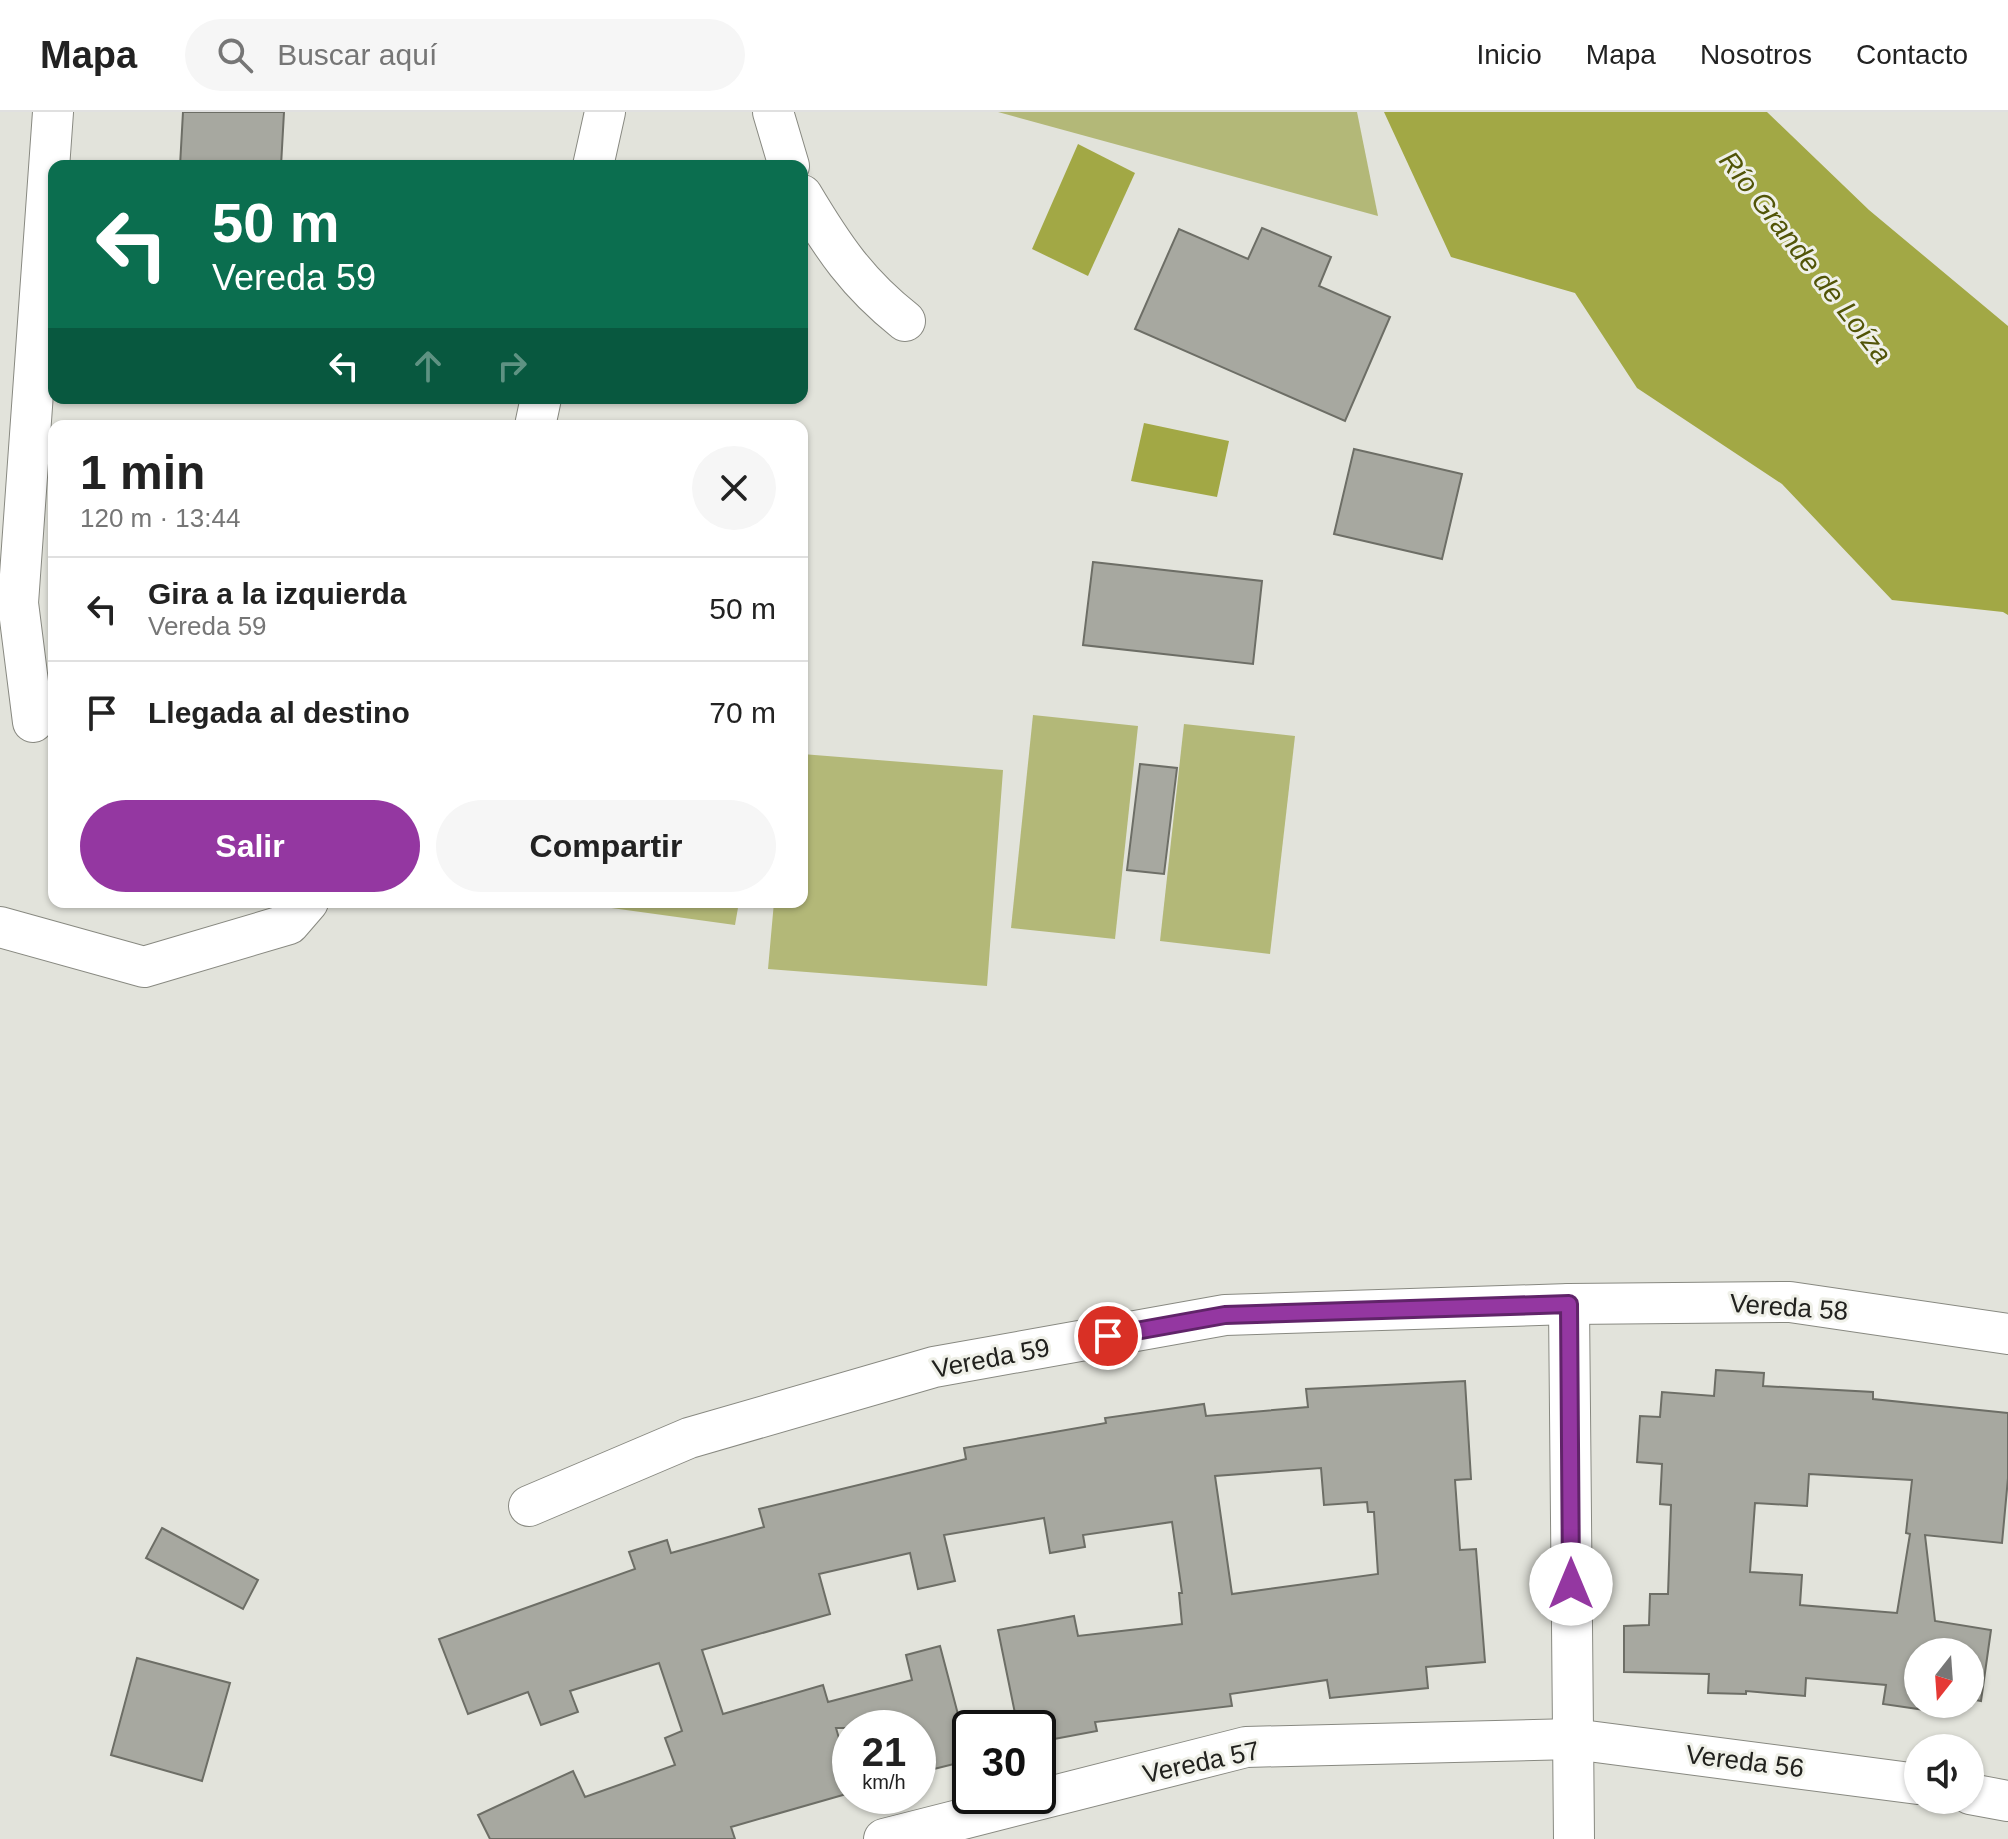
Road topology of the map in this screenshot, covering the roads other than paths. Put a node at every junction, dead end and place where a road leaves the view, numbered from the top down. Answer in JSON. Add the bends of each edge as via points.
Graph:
{"nodes":[{"id":1,"x":53,"y":112,"type":"edge"},
{"id":2,"x":605,"y":112,"type":"edge"},
{"id":3,"x":773,"y":112,"type":"edge"},
{"id":4,"x":50,"y":160,"type":"edge"},
{"id":5,"x":594,"y":160,"type":"edge"},
{"id":6,"x":787,"y":160,"type":"edge"},
{"id":7,"x":48,"y":182,"type":"edge"},
{"id":8,"x":808,"y":205,"type":"edge"},
{"id":9,"x":905,"y":321,"type":"dead end"},
{"id":10,"x":33,"y":722,"type":"dead end"},
{"id":11,"x":303,"y":908,"type":"edge"},
{"id":12,"x":0,"y":927,"type":"edge"},
{"id":13,"x":1569,"y":1304,"type":"junction"},
{"id":14,"x":2008,"y":1334,"type":"edge"},
{"id":15,"x":529,"y":1506,"type":"dead end"},
{"id":16,"x":1573,"y":1739,"type":"junction"},
{"id":17,"x":1904,"y":1782,"type":"edge"},
{"id":18,"x":1984,"y":1797,"type":"edge"},
{"id":19,"x":2008,"y":1801,"type":"edge"},
{"id":20,"x":884,"y":1839,"type":"edge"},
{"id":21,"x":1574,"y":1839,"type":"edge"}],
"edges":[{"from":1,"to":4,"type":"street"},
{"from":2,"to":5,"type":"street"},
{"from":3,"to":6,"type":"street"},
{"from":7,"to":10,"type":"street","via":[[18,603]]},
{"from":8,"to":9,"type":"street","via":[[836,252],[871,294]]},
{"from":11,"to":12,"type":"street","via":[[289,924],[144,967]]},
{"from":13,"to":14,"type":"street","name":"Vereda 58","via":[[1790,1302]]},
{"from":13,"to":15,"type":"street","name":"Vereda 59","via":[[1225,1315],[934,1367],[689,1438]]},
{"from":13,"to":16,"type":"street"},
{"from":16,"to":17,"type":"street","name":"Vereda 56"},
{"from":16,"to":20,"type":"street","name":"Vereda 57","via":[[1246,1747]]},
{"from":16,"to":21,"type":"street"},
{"from":18,"to":19,"type":"street"}]}
